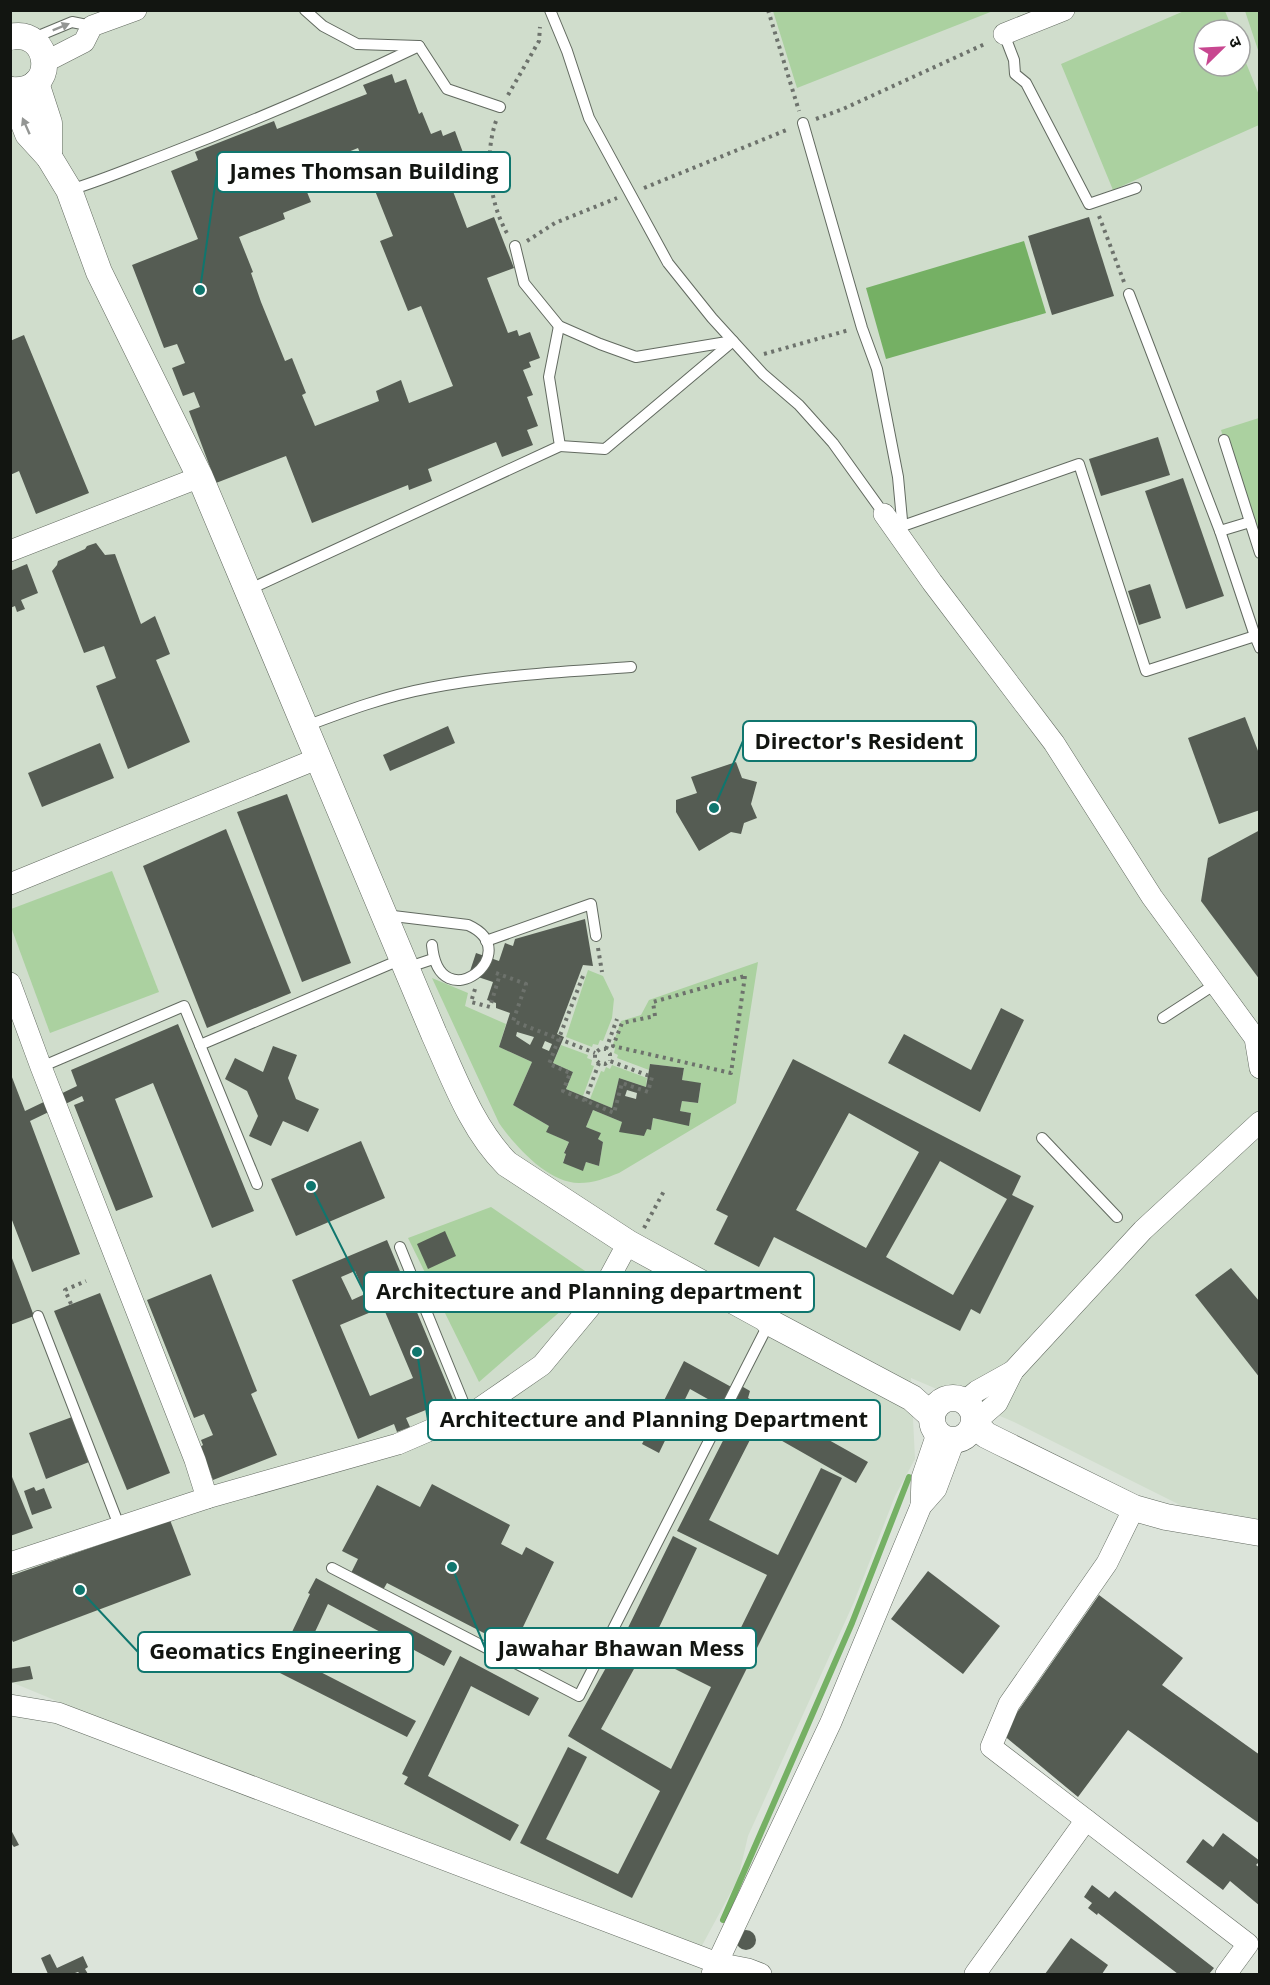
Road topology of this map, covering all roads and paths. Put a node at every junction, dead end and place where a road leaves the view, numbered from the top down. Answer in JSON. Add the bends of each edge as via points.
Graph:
{"nodes":[{"id":1,"x":305,"y":10,"type":"edge"},
{"id":2,"x":550,"y":10,"type":"edge"},
{"id":3,"x":768,"y":10,"type":"edge"},
{"id":4,"x":1064,"y":10,"type":"edge"},
{"id":5,"x":134,"y":11,"type":"edge"},
{"id":6,"x":92,"y":26,"type":"junction"},
{"id":7,"x":17,"y":34,"type":"edge"},
{"id":8,"x":1004,"y":34,"type":"joint"},
{"id":9,"x":982,"y":45,"type":"dead end"},
{"id":10,"x":419,"y":46,"type":"junction"},
{"id":11,"x":41,"y":73,"type":"junction"},
{"id":12,"x":11,"y":90,"type":"edge"},
{"id":13,"x":500,"y":107,"type":"dead end"},
{"id":14,"x":803,"y":123,"type":"junction"},
{"id":15,"x":49,"y":157,"type":"junction"},
{"id":16,"x":1136,"y":188,"type":"dead end"},
{"id":17,"x":69,"y":190,"type":"junction"},
{"id":18,"x":1089,"y":204,"type":"junction"},
{"id":19,"x":515,"y":246,"type":"dead end"},
{"id":20,"x":1129,"y":294,"type":"joint"},
{"id":21,"x":559,"y":326,"type":"junction"},
{"id":22,"x":862,"y":328,"type":"junction"},
{"id":23,"x":733,"y":341,"type":"junction"},
{"id":24,"x":748,"y":358,"type":"junction"},
{"id":25,"x":1224,"y":440,"type":"dead end"},
{"id":26,"x":560,"y":446,"type":"junction"},
{"id":27,"x":200,"y":477,"type":"junction"},
{"id":28,"x":889,"y":522,"type":"junction"},
{"id":29,"x":1250,"y":522,"type":"junction"},
{"id":30,"x":1220,"y":531,"type":"junction"},
{"id":31,"x":10,"y":551,"type":"edge"},
{"id":32,"x":1260,"y":553,"type":"edge"},
{"id":33,"x":248,"y":590,"type":"junction"},
{"id":34,"x":1258,"y":635,"type":"edge"},
{"id":35,"x":1260,"y":648,"type":"edge"},
{"id":36,"x":631,"y":668,"type":"dead end"},
{"id":37,"x":305,"y":727,"type":"junction"},
{"id":38,"x":319,"y":758,"type":"junction"},
{"id":39,"x":10,"y":884,"type":"edge"},
{"id":40,"x":384,"y":915,"type":"junction"},
{"id":41,"x":596,"y":936,"type":"joint"},
{"id":42,"x":486,"y":941,"type":"junction"},
{"id":43,"x":432,"y":945,"type":"dead end"},
{"id":44,"x":433,"y":959,"type":"junction"},
{"id":45,"x":404,"y":964,"type":"junction"},
{"id":46,"x":484,"y":968,"type":"junction"},
{"id":47,"x":602,"y":972,"type":"dead end"},
{"id":48,"x":500,"y":974,"type":"junction"},
{"id":49,"x":583,"y":976,"type":"dead end"},
{"id":50,"x":10,"y":983,"type":"edge"},
{"id":51,"x":1217,"y":983,"type":"junction"},
{"id":52,"x":475,"y":988,"type":"dead end"},
{"id":53,"x":1163,"y":1018,"type":"dead end"},
{"id":54,"x":617,"y":1019,"type":"dead end"},
{"id":55,"x":560,"y":1039,"type":"junction"},
{"id":56,"x":1257,"y":1039,"type":"edge"},
{"id":57,"x":609,"y":1040,"type":"junction"},
{"id":58,"x":614,"y":1043,"type":"junction"},
{"id":59,"x":200,"y":1045,"type":"junction"},
{"id":60,"x":606,"y":1049,"type":"junction"},
{"id":61,"x":595,"y":1053,"type":"junction"},
{"id":62,"x":610,"y":1061,"type":"junction"},
{"id":63,"x":599,"y":1064,"type":"junction"},
{"id":64,"x":41,"y":1067,"type":"junction"},
{"id":65,"x":1260,"y":1068,"type":"edge"},
{"id":66,"x":585,"y":1101,"type":"junction"},
{"id":67,"x":1260,"y":1122,"type":"edge"},
{"id":68,"x":1042,"y":1138,"type":"dead end"},
{"id":69,"x":257,"y":1184,"type":"dead end"},
{"id":70,"x":664,"y":1191,"type":"dead end"},
{"id":71,"x":1117,"y":1217,"type":"dead end"},
{"id":72,"x":635,"y":1237,"type":"junction"},
{"id":73,"x":400,"y":1247,"type":"dead end"},
{"id":74,"x":86,"y":1281,"type":"dead end"},
{"id":75,"x":71,"y":1304,"type":"dead end"},
{"id":76,"x":38,"y":1316,"type":"dead end"},
{"id":77,"x":770,"y":1322,"type":"junction"},
{"id":78,"x":468,"y":1413,"type":"junction"},
{"id":79,"x":952,"y":1422,"type":"junction"},
{"id":80,"x":207,"y":1498,"type":"junction"},
{"id":81,"x":1134,"y":1508,"type":"junction"},
{"id":82,"x":120,"y":1528,"type":"junction"},
{"id":83,"x":1260,"y":1533,"type":"edge"},
{"id":84,"x":10,"y":1563,"type":"edge"},
{"id":85,"x":332,"y":1568,"type":"dead end"},
{"id":86,"x":10,"y":1706,"type":"edge"},
{"id":87,"x":1086,"y":1820,"type":"junction"},
{"id":88,"x":714,"y":1969,"type":"edge"},
{"id":89,"x":761,"y":1974,"type":"edge"},
{"id":90,"x":975,"y":1974,"type":"edge"},
{"id":91,"x":1226,"y":1974,"type":"edge"}],
"edges":[{"from":1,"to":10,"type":"lane","via":[[323,26],[357,44]]},
{"from":2,"to":23,"type":"lane","via":[[589,118],[668,263]]},
{"from":3,"to":14,"type":"path"},
{"from":4,"to":8,"type":"street"},
{"from":5,"to":6,"type":"street"},
{"from":7,"to":6,"type":"lane","one_way":true,"via":[[72,22]]},
{"from":6,"to":11,"type":"street","via":[[84,42]]},
{"from":7,"to":11,"type":"street","via":[[43,53]]},
{"from":8,"to":18,"type":"lane","via":[[1015,74],[1026,82]]},
{"from":9,"to":14,"type":"path","via":[[843,109]]},
{"from":10,"to":13,"type":"lane","via":[[447,89]]},
{"from":10,"to":17,"type":"lane","via":[[252,121],[112,177]]},
{"from":11,"to":12,"type":"street","via":[[29,89]]},
{"from":11,"to":15,"type":"street","via":[[50,123]]},
{"from":15,"to":12,"type":"street","one_way":true,"via":[[28,134]]},
{"from":14,"to":22,"type":"lane"},
{"from":15,"to":17,"type":"street"},
{"from":16,"to":18,"type":"lane"},
{"from":17,"to":27,"type":"street","via":[[99,272]]},
{"from":18,"to":20,"type":"path","via":[[1098,215]]},
{"from":19,"to":21,"type":"lane","via":[[524,283]]},
{"from":20,"to":30,"type":"lane"},
{"from":21,"to":23,"type":"lane","via":[[636,357]]},
{"from":21,"to":26,"type":"lane","via":[[549,377]]},
{"from":22,"to":24,"type":"path"},
{"from":22,"to":28,"type":"lane","via":[[877,369],[898,477],[902,520]]},
{"from":23,"to":24,"type":"lane"},
{"from":23,"to":26,"type":"lane","via":[[605,449]]},
{"from":24,"to":28,"type":"lane","via":[[833,443]]},
{"from":25,"to":29,"type":"lane"},
{"from":26,"to":33,"type":"lane"},
{"from":27,"to":31,"type":"street"},
{"from":27,"to":33,"type":"street"},
{"from":28,"to":34,"type":"lane","via":[[1079,464],[1146,671]]},
{"from":28,"to":51,"type":"street","via":[[1054,743],[1152,897]]},
{"from":29,"to":30,"type":"lane"},
{"from":29,"to":32,"type":"lane"},
{"from":30,"to":34,"type":"lane"},
{"from":33,"to":37,"type":"street"},
{"from":34,"to":35,"type":"lane"},
{"from":36,"to":37,"type":"lane","via":[[524,675],[429,688],[370,702]]},
{"from":37,"to":38,"type":"street"},
{"from":38,"to":39,"type":"street"},
{"from":38,"to":40,"type":"street"},
{"from":40,"to":42,"type":"lane","via":[[468,925]]},
{"from":40,"to":45,"type":"street"},
{"from":41,"to":42,"type":"lane","via":[[591,904]]},
{"from":41,"to":47,"type":"path"},
{"from":42,"to":46,"type":"lane","via":[[489,948]]},
{"from":43,"to":44,"type":"lane"},
{"from":44,"to":45,"type":"lane"},
{"from":44,"to":46,"type":"lane","via":[[438,970],[455,980],[475,976]]},
{"from":45,"to":59,"type":"lane"},
{"from":45,"to":72,"type":"street","via":[[466,1106],[495,1152],[507,1164]]},
{"from":46,"to":48,"type":"path"},
{"from":48,"to":52,"type":"path","via":[[490,1007],[471,1002]]},
{"from":48,"to":55,"type":"path","via":[[526,984],[513,1021]]},
{"from":49,"to":55,"type":"path"},
{"from":50,"to":64,"type":"street"},
{"from":51,"to":53,"type":"lane"},
{"from":51,"to":56,"type":"street"},
{"from":54,"to":57,"type":"path"},
{"from":55,"to":61,"type":"path"},
{"from":55,"to":66,"type":"path","via":[[549,1064],[570,1073],[563,1091]]},
{"from":56,"to":65,"type":"street"},
{"from":57,"to":58,"type":"path"},
{"from":57,"to":60,"type":"path"},
{"from":58,"to":58,"type":"path","via":[[622,1023],[655,1017],[653,1002],[745,976],[731,1072],[613,1046]]},
{"from":59,"to":64,"type":"lane","via":[[184,1006]]},
{"from":59,"to":69,"type":"lane"},
{"from":60,"to":61,"type":"path"},
{"from":60,"to":62,"type":"path"},
{"from":61,"to":63,"type":"path"},
{"from":62,"to":63,"type":"path"},
{"from":62,"to":66,"type":"path","via":[[652,1077],[648,1092],[622,1083],[614,1113]]},
{"from":63,"to":66,"type":"path"},
{"from":64,"to":80,"type":"street"},
{"from":67,"to":79,"type":"street","via":[[1143,1230],[1013,1371],[977,1390]]},
{"from":68,"to":71,"type":"lane"},
{"from":70,"to":72,"type":"path"},
{"from":72,"to":77,"type":"street"},
{"from":72,"to":78,"type":"street","via":[[600,1295],[543,1365]]},
{"from":73,"to":78,"type":"lane"},
{"from":74,"to":75,"type":"path","via":[[65,1290]]},
{"from":76,"to":82,"type":"lane"},
{"from":77,"to":79,"type":"street"},
{"from":77,"to":85,"type":"lane","via":[[579,1696]]},
{"from":78,"to":80,"type":"street","via":[[398,1444]]},
{"from":79,"to":81,"type":"street"},
{"from":79,"to":88,"type":"street","via":[[936,1489],[921,1506],[831,1722]]},
{"from":80,"to":82,"type":"street"},
{"from":81,"to":83,"type":"street"},
{"from":81,"to":87,"type":"street","via":[[1107,1563],[1009,1704],[991,1747]]},
{"from":82,"to":84,"type":"street"},
{"from":86,"to":88,"type":"street","via":[[58,1713]]},
{"from":87,"to":90,"type":"street"},
{"from":87,"to":91,"type":"street","via":[[1248,1944]]},
{"from":88,"to":89,"type":"street","via":[[747,1969]]}]}
